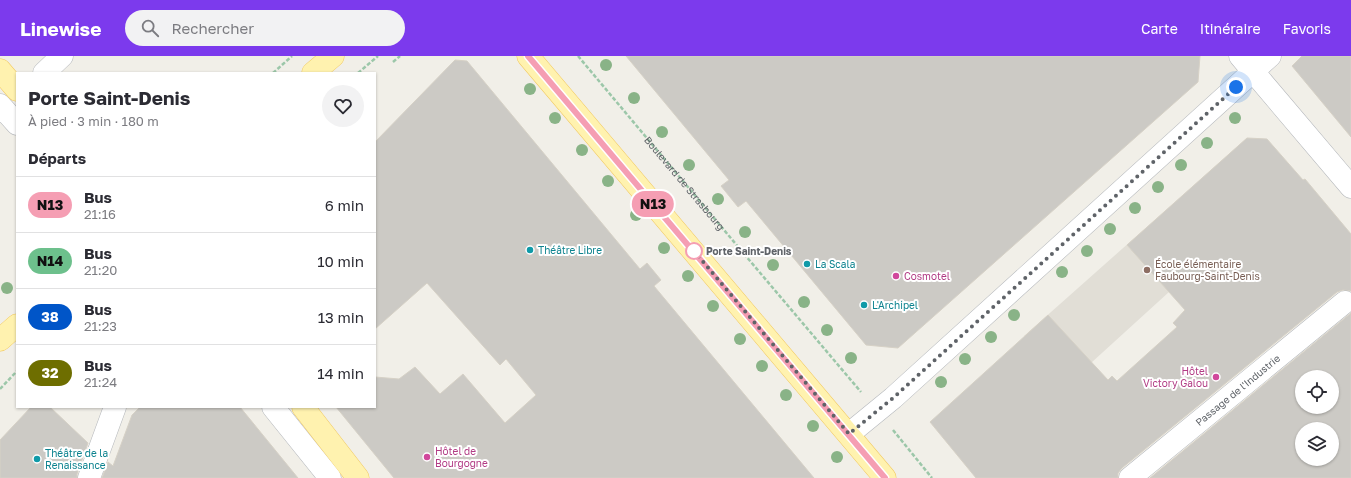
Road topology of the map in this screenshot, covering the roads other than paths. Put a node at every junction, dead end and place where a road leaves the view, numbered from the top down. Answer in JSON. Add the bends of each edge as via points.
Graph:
{"nodes":[{"id":1,"x":62,"y":56,"type":"edge"},
{"id":2,"x":333,"y":56,"type":"edge"},
{"id":3,"x":528,"y":56,"type":"edge"},
{"id":4,"x":1270,"y":56,"type":"edge"},
{"id":5,"x":1247,"y":64,"type":"edge"},
{"id":6,"x":0,"y":70,"type":"edge"},
{"id":7,"x":45,"y":72,"type":"edge"},
{"id":8,"x":313,"y":72,"type":"edge"},
{"id":9,"x":13,"y":92,"type":"edge"},
{"id":10,"x":0,"y":105,"type":"edge"},
{"id":11,"x":16,"y":123,"type":"edge"},
{"id":12,"x":1351,"y":187,"type":"edge"},
{"id":13,"x":1345,"y":302,"type":"dead end"},
{"id":14,"x":16,"y":325,"type":"edge"},
{"id":15,"x":0,"y":340,"type":"edge"},
{"id":16,"x":115,"y":408,"type":"edge"},
{"id":17,"x":273,"y":408,"type":"edge"},
{"id":18,"x":304,"y":408,"type":"edge"},
{"id":19,"x":849,"y":434,"type":"junction"},
{"id":20,"x":89,"y":478,"type":"edge"},
{"id":21,"x":330,"y":478,"type":"edge"},
{"id":22,"x":358,"y":478,"type":"edge"},
{"id":23,"x":885,"y":478,"type":"edge"},
{"id":24,"x":1130,"y":478,"type":"edge"}],
"edges":[{"from":1,"to":7,"type":"street"},
{"from":2,"to":8,"type":"main road"},
{"from":3,"to":19,"type":"main road"},
{"from":4,"to":5,"type":"street"},
{"from":5,"to":12,"type":"street"},
{"from":5,"to":19,"type":"street","via":[[893,398]]},
{"from":6,"to":9,"type":"main road"},
{"from":10,"to":11,"type":"street"},
{"from":13,"to":24,"type":"street","name":"Passage de l'Industrie"},
{"from":14,"to":15,"type":"main road"},
{"from":16,"to":20,"type":"street"},
{"from":17,"to":21,"type":"street"},
{"from":18,"to":22,"type":"main road"},
{"from":19,"to":23,"type":"main road"}]}
